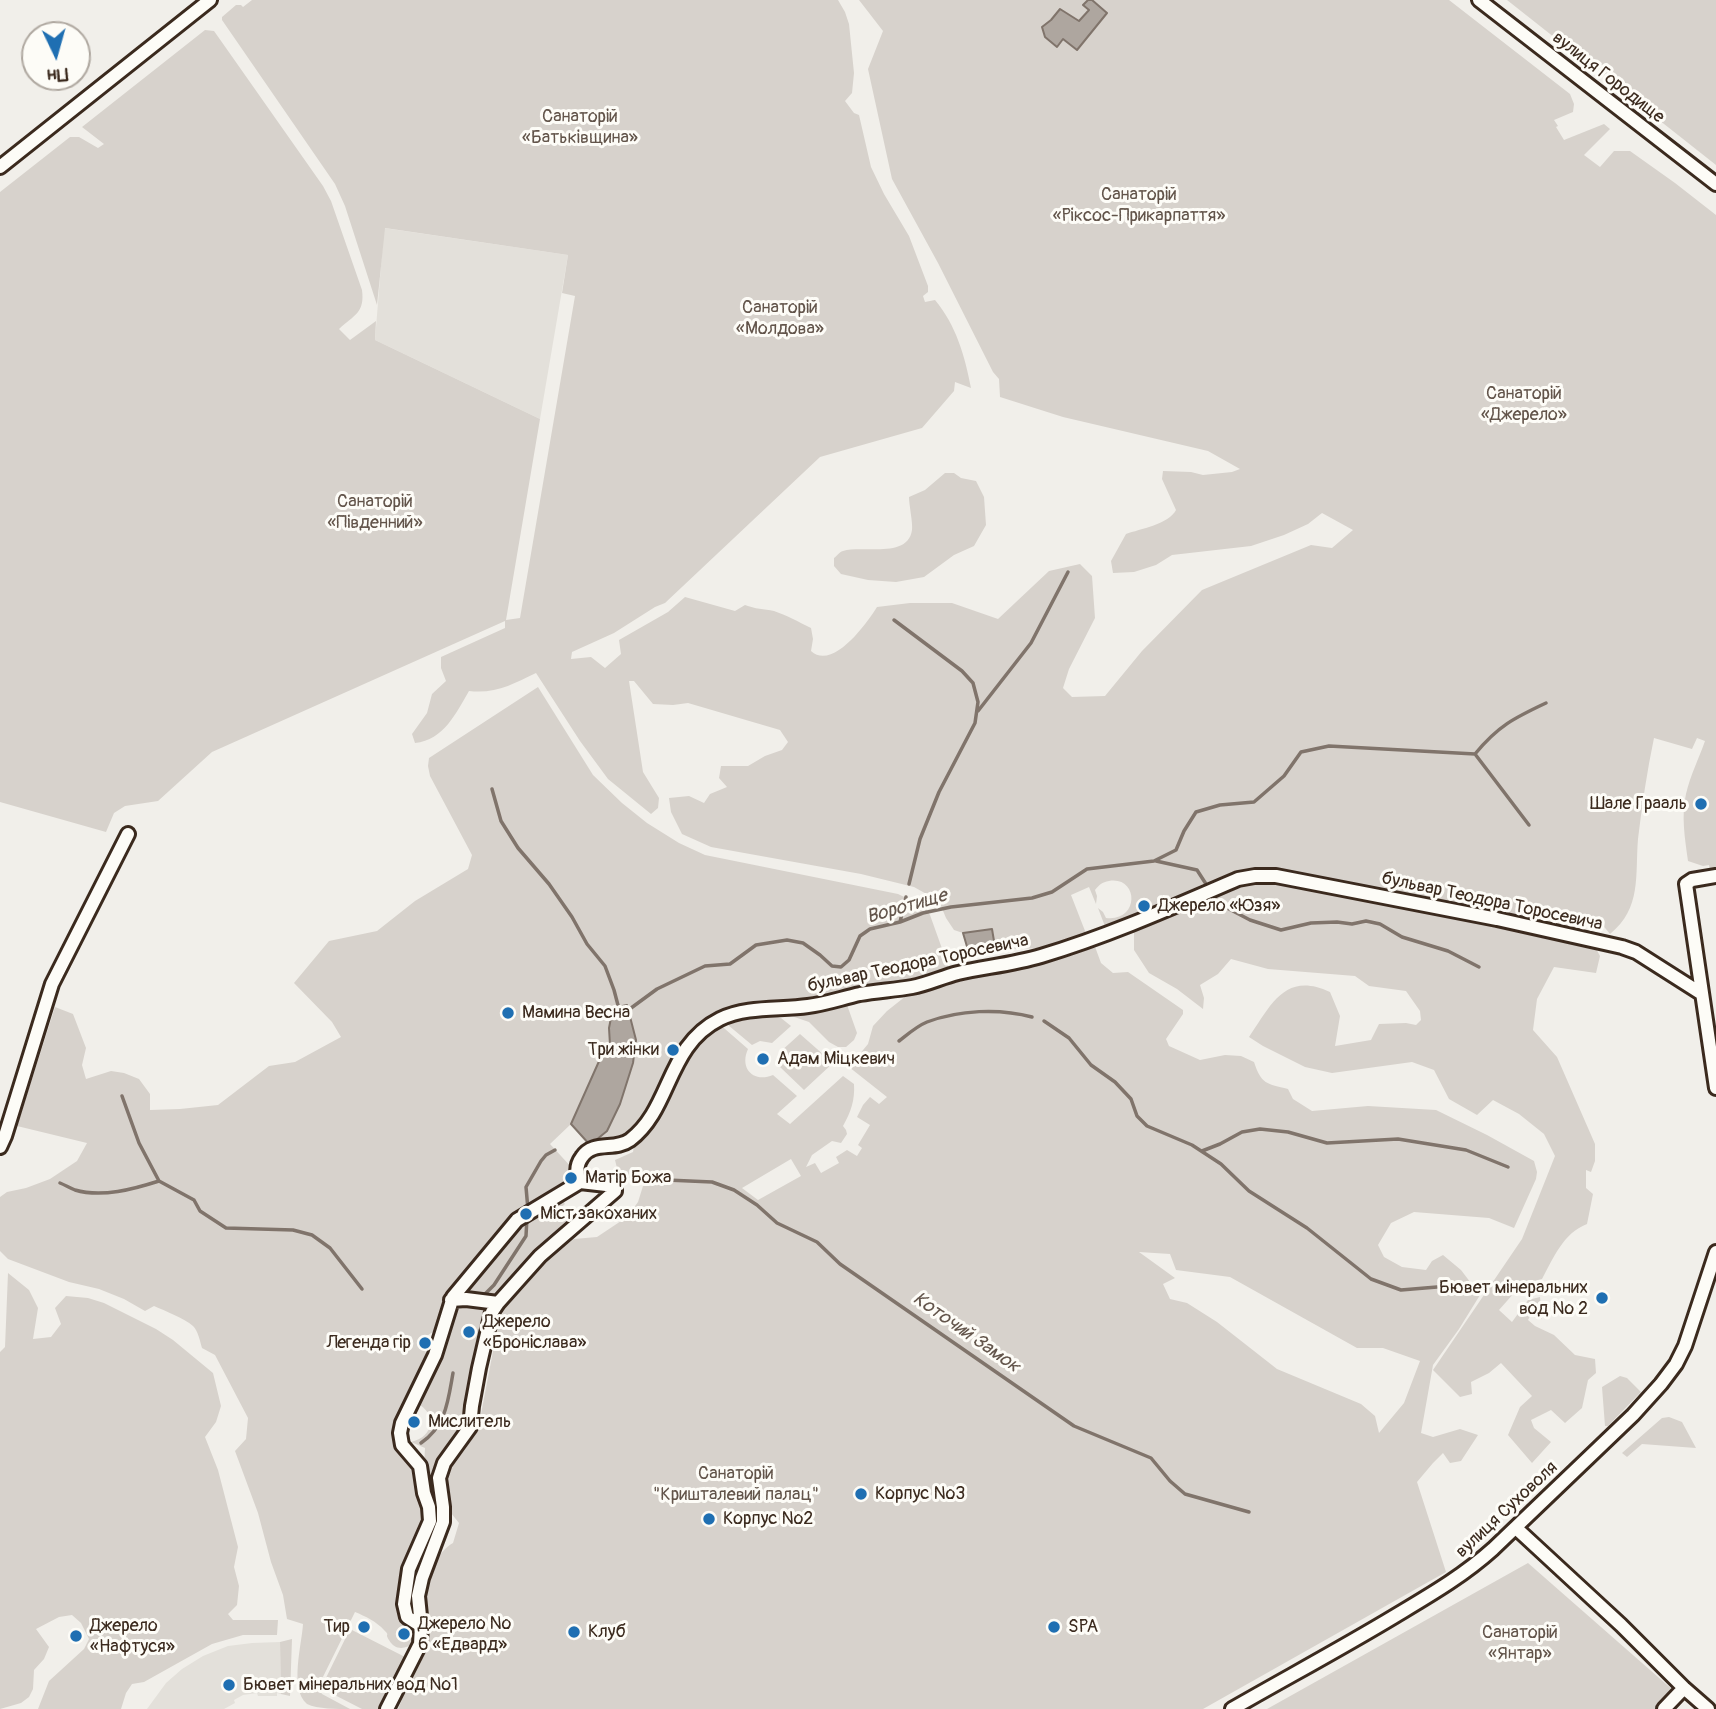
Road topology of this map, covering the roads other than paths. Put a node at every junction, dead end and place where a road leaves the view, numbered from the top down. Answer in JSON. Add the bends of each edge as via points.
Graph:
{"nodes":[{"id":1,"x":210,"y":0,"type":"edge"},
{"id":2,"x":1479,"y":0,"type":"edge"},
{"id":3,"x":0,"y":167,"type":"edge"},
{"id":4,"x":1716,"y":184,"type":"edge"},
{"id":5,"x":128,"y":834,"type":"dead end"},
{"id":6,"x":1716,"y":876,"type":"edge"},
{"id":7,"x":1702,"y":994,"type":"junction"},
{"id":8,"x":1716,"y":1088,"type":"edge"},
{"id":9,"x":0,"y":1147,"type":"edge"},
{"id":10,"x":580,"y":1182,"type":"junction"},
{"id":11,"x":1716,"y":1252,"type":"edge"},
{"id":12,"x":451,"y":1300,"type":"junction"},
{"id":13,"x":498,"y":1303,"type":"junction"},
{"id":14,"x":1516,"y":1528,"type":"junction"},
{"id":15,"x":421,"y":1626,"type":"junction"},
{"id":16,"x":1684,"y":1688,"type":"junction"},
{"id":17,"x":387,"y":1709,"type":"edge"},
{"id":18,"x":1232,"y":1709,"type":"edge"},
{"id":19,"x":1664,"y":1709,"type":"edge"},
{"id":20,"x":1708,"y":1709,"type":"edge"}],
"edges":[{"from":1,"to":3,"type":"street"},
{"from":2,"to":4,"type":"street","name":"вулиця Городище"},
{"from":5,"to":9,"type":"street","via":[[52,984]]},
{"from":6,"to":7,"type":"street","via":[[1686,884]]},
{"from":7,"to":8,"type":"street"},
{"from":7,"to":10,"type":"street","name":"бульвар Теодора Торосевича","via":[[1622,947],[1276,876],[1255,876],[1040,956],[913,987],[810,1006],[749,1010],[719,1020],[682,1052],[653,1114],[631,1139],[583,1154],[578,1164]]},
{"from":10,"to":12,"type":"street","via":[[517,1220]]},
{"from":10,"to":13,"type":"street","via":[[616,1188],[540,1256]]},
{"from":11,"to":14,"type":"street","name":"вулиця Суховоля","via":[[1676,1364],[1633,1415]]},
{"from":12,"to":13,"type":"street"},
{"from":12,"to":15,"type":"street","via":[[435,1355],[400,1433],[402,1445],[420,1466],[429,1507],[430,1521],[409,1569],[404,1604],[407,1617]]},
{"from":13,"to":15,"type":"street","via":[[492,1311],[479,1368],[470,1427],[444,1463],[439,1478],[443,1522],[418,1596]]},
{"from":14,"to":16,"type":"street"},
{"from":14,"to":18,"type":"street","name":"вулиця Суховоля","via":[[1445,1586]]},
{"from":15,"to":17,"type":"street","via":[[420,1644]]},
{"from":16,"to":19,"type":"street"},
{"from":16,"to":20,"type":"street"}]}
